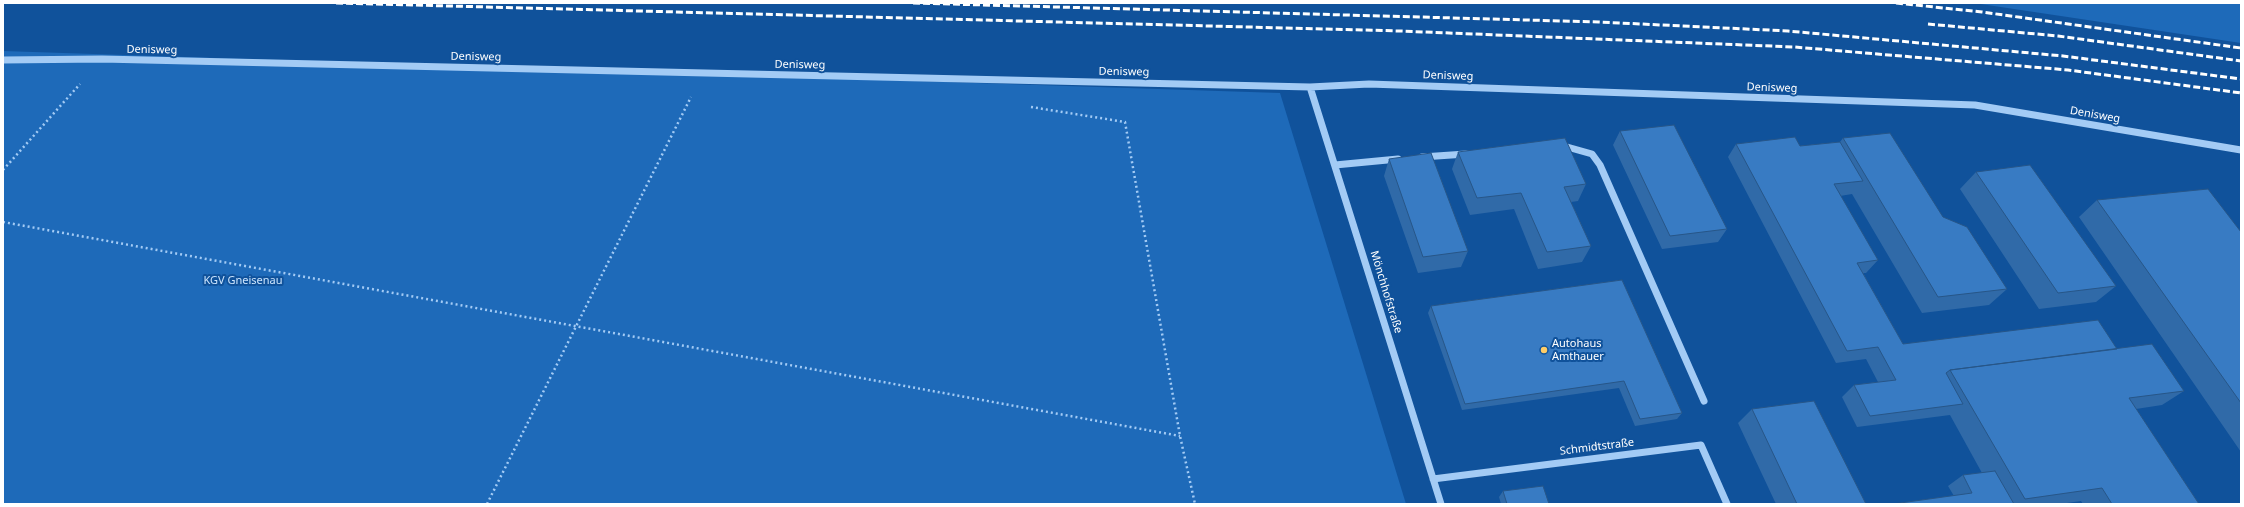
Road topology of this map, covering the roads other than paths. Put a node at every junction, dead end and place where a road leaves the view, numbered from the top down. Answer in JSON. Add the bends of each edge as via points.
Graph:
{"nodes":[{"id":1,"x":3,"y":60,"type":"edge"},
{"id":2,"x":1310,"y":86,"type":"junction"},
{"id":3,"x":1552,"y":146,"type":"edge"},
{"id":4,"x":2241,"y":150,"type":"edge"},
{"id":5,"x":1475,"y":153,"type":"edge"},
{"id":6,"x":1412,"y":158,"type":"edge"},
{"id":7,"x":1405,"y":159,"type":"edge"},
{"id":8,"x":1335,"y":165,"type":"junction"},
{"id":9,"x":1704,"y":401,"type":"dead end"},
{"id":10,"x":1433,"y":479,"type":"junction"},
{"id":11,"x":1441,"y":504,"type":"edge"},
{"id":12,"x":1726,"y":504,"type":"edge"}],
"edges":[{"from":1,"to":2,"type":"street","name":"Denisweg","via":[[102,59]]},
{"from":2,"to":4,"type":"street","name":"Denisweg","via":[[1369,84],[1975,105]]},
{"from":2,"to":8,"type":"street","name":"Mönchhofstraße"},
{"from":3,"to":9,"type":"street","via":[[1580,149],[1592,154],[1600,165]]},
{"from":5,"to":6,"type":"street"},
{"from":7,"to":8,"type":"street"},
{"from":8,"to":10,"type":"street","name":"Mönchhofstraße"},
{"from":10,"to":11,"type":"street","name":"Mönchhofstraße"},
{"from":10,"to":12,"type":"street","name":"Schmidtstraße","via":[[1701,446]]}]}
